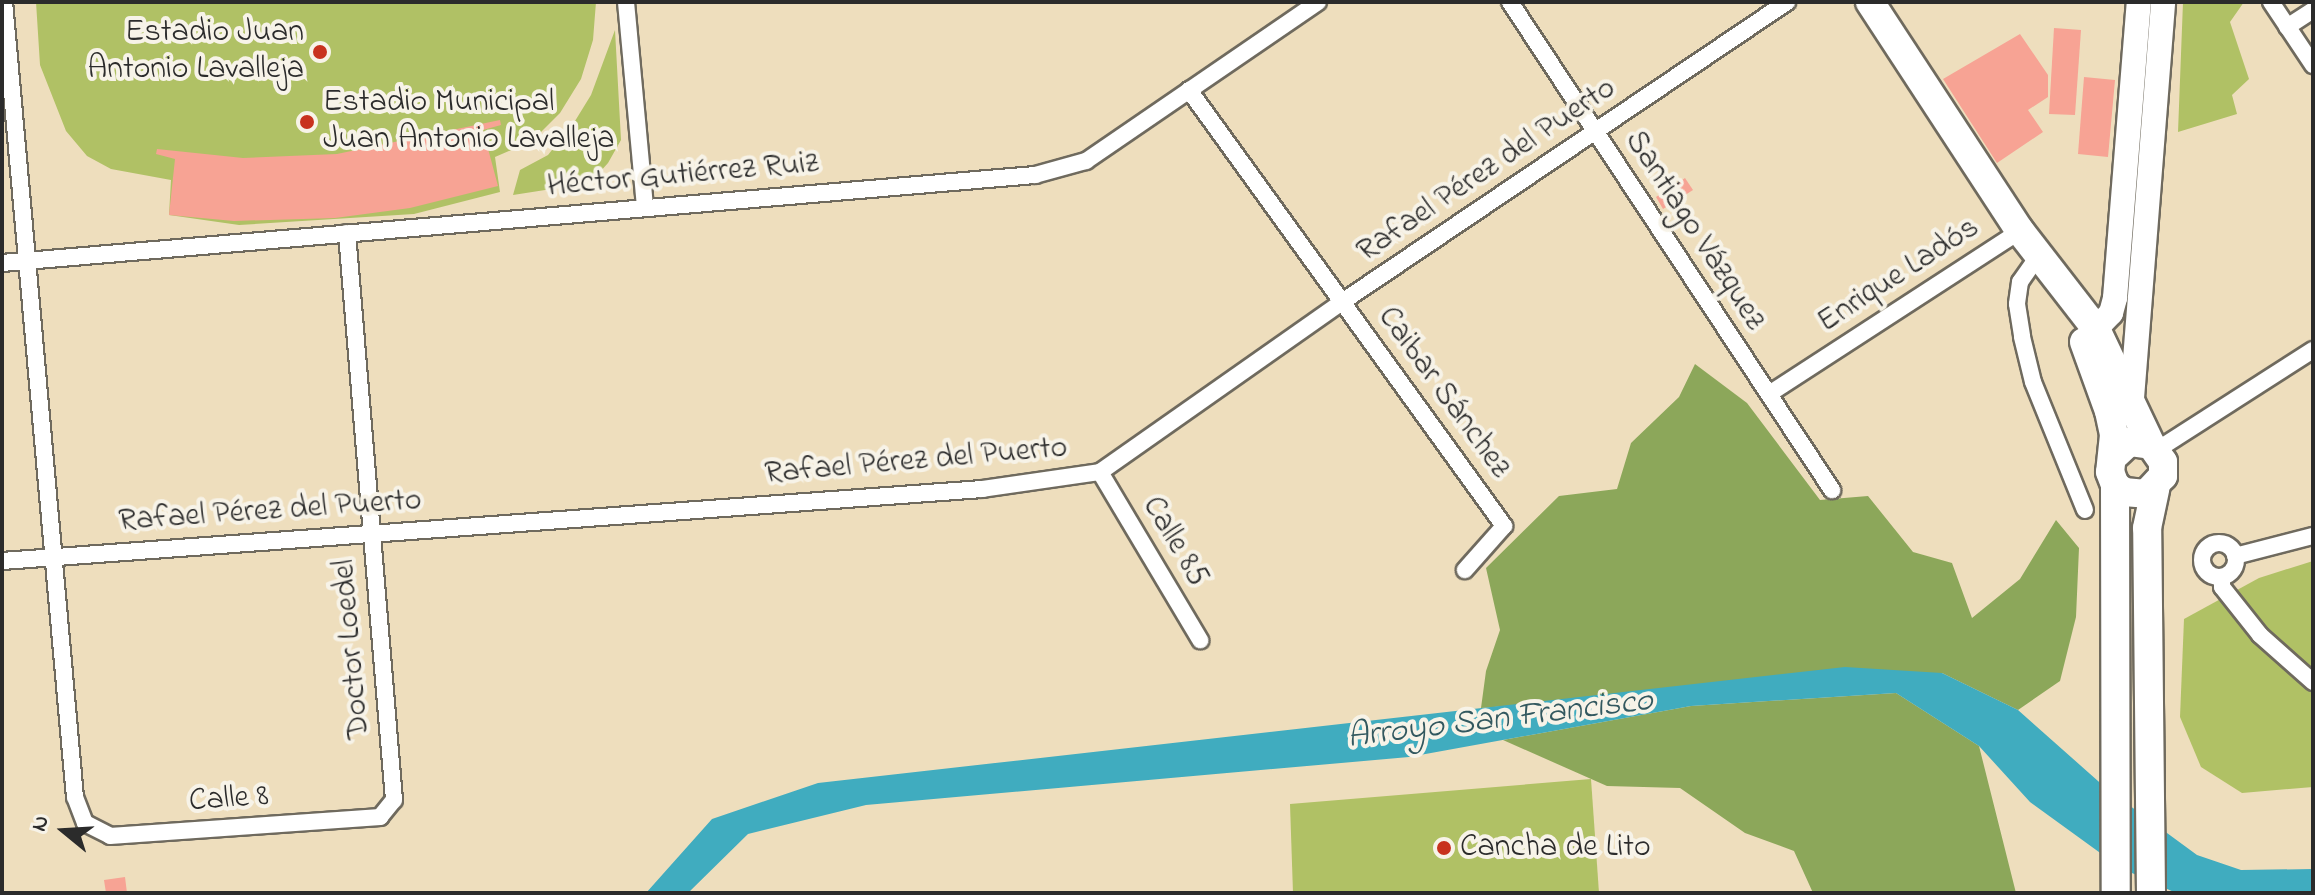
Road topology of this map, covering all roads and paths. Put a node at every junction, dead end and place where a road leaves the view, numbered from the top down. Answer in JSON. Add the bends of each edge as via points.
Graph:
{"nodes":[{"id":1,"x":4,"y":2,"type":"edge"},
{"id":2,"x":626,"y":2,"type":"edge"},
{"id":3,"x":1318,"y":2,"type":"edge"},
{"id":4,"x":1510,"y":2,"type":"edge"},
{"id":5,"x":1787,"y":2,"type":"edge"},
{"id":6,"x":1870,"y":2,"type":"edge"},
{"id":7,"x":2139,"y":2,"type":"edge"},
{"id":8,"x":2163,"y":2,"type":"edge"},
{"id":9,"x":2271,"y":2,"type":"edge"},
{"id":10,"x":2313,"y":10,"type":"edge"},
{"id":11,"x":2287,"y":27,"type":"junction"},
{"id":12,"x":2313,"y":65,"type":"edge"},
{"id":13,"x":1189,"y":90,"type":"junction"},
{"id":14,"x":1595,"y":131,"type":"junction"},
{"id":15,"x":645,"y":207,"type":"junction"},
{"id":16,"x":2136,"y":210,"type":"junction"},
{"id":17,"x":2020,"y":231,"type":"junction"},
{"id":18,"x":347,"y":233,"type":"junction"},
{"id":19,"x":27,"y":261,"type":"junction"},
{"id":20,"x":2034,"y":262,"type":"junction"},
{"id":21,"x":2,"y":263,"type":"edge"},
{"id":22,"x":1342,"y":302,"type":"junction"},
{"id":23,"x":2090,"y":335,"type":"junction"},
{"id":24,"x":2313,"y":350,"type":"edge"},
{"id":25,"x":1769,"y":394,"type":"junction"},
{"id":26,"x":2132,"y":398,"type":"junction"},
{"id":27,"x":2154,"y":447,"type":"junction"},
{"id":28,"x":2114,"y":471,"type":"junction"},
{"id":29,"x":1100,"y":472,"type":"junction"},
{"id":30,"x":2155,"y":489,"type":"junction"},
{"id":31,"x":1832,"y":490,"type":"dead end"},
{"id":32,"x":2085,"y":510,"type":"dead end"},
{"id":33,"x":372,"y":533,"type":"junction"},
{"id":34,"x":2313,"y":536,"type":"edge"},
{"id":35,"x":2235,"y":556,"type":"junction"},
{"id":36,"x":53,"y":557,"type":"junction"},
{"id":37,"x":2,"y":561,"type":"edge"},
{"id":38,"x":1465,"y":570,"type":"dead end"},
{"id":39,"x":2222,"y":577,"type":"junction"},
{"id":40,"x":1200,"y":640,"type":"dead end"},
{"id":41,"x":2313,"y":682,"type":"edge"},
{"id":42,"x":380,"y":817,"type":"joint"},
{"id":43,"x":2116,"y":893,"type":"edge"},
{"id":44,"x":2151,"y":893,"type":"edge"}],
"edges":[{"from":1,"to":19,"type":"street"},
{"from":2,"to":15,"type":"street"},
{"from":3,"to":13,"type":"street","name":"Héctor Gutiérrez Ruiz"},
{"from":4,"to":14,"type":"street","name":"Santiago Vázquez"},
{"from":5,"to":14,"type":"street","name":"Rafael Pérez del Puerto"},
{"from":6,"to":17,"type":"highway"},
{"from":7,"to":16,"type":"main road"},
{"from":8,"to":16,"type":"main road"},
{"from":9,"to":11,"type":"street"},
{"from":10,"to":11,"type":"street"},
{"from":11,"to":12,"type":"street"},
{"from":13,"to":15,"type":"street","name":"Héctor Gutiérrez Ruiz","via":[[1086,161],[1035,175]]},
{"from":13,"to":22,"type":"street","name":"Caibar Sánchez"},
{"from":14,"to":22,"type":"street","name":"Rafael Pérez del Puerto"},
{"from":14,"to":25,"type":"street","name":"Santiago Vázquez"},
{"from":15,"to":18,"type":"street","name":"Héctor Gutiérrez Ruiz"},
{"from":16,"to":23,"type":"main road","via":[[2111,313]]},
{"from":16,"to":26,"type":"main road"},
{"from":17,"to":20,"type":"highway"},
{"from":17,"to":23,"type":"highway"},
{"from":17,"to":25,"type":"street","name":"Enrique Ladós"},
{"from":18,"to":19,"type":"street","name":"Héctor Gutiérrez Ruiz"},
{"from":18,"to":33,"type":"street","name":"Doctor Loedel"},
{"from":19,"to":21,"type":"street","name":"Héctor Gutiérrez Ruiz"},
{"from":19,"to":36,"type":"street"},
{"from":20,"to":23,"type":"highway"},
{"from":20,"to":32,"type":"street","via":[[2020,282],[2022,337],[2033,382]]},
{"from":22,"to":29,"type":"street","name":"Rafael Pérez del Puerto"},
{"from":22,"to":38,"type":"street","name":"Caibar Sánchez","via":[[1504,526]]},
{"from":23,"to":26,"type":"highway"},
{"from":23,"to":28,"type":"highway","via":[[2114,435]]},
{"from":24,"to":27,"type":"street"},
{"from":25,"to":31,"type":"street","name":"Santiago Vázquez"},
{"from":26,"to":27,"type":"highway"},
{"from":27,"to":28,"type":"highway","via":[[2129,442]]},
{"from":27,"to":30,"type":"highway","via":[[2163,476]]},
{"from":28,"to":30,"type":"highway","via":[[2134,496]]},
{"from":28,"to":43,"type":"highway"},
{"from":29,"to":33,"type":"street","name":"Rafael Pérez del Puerto","via":[[982,489]]},
{"from":29,"to":40,"type":"street","name":"Calle 85"},
{"from":30,"to":44,"type":"highway","via":[[2147,528],[2146,625]]},
{"from":33,"to":36,"type":"street","name":"Rafael Pérez del Puerto"},
{"from":33,"to":42,"type":"street","name":"Doctor Loedel","via":[[394,800]]},
{"from":34,"to":35,"type":"street"},
{"from":35,"to":39,"type":"street","via":[[2233,569]]},
{"from":35,"to":39,"type":"street","via":[[2223,544],[2204,553],[2206,570]]},
{"from":36,"to":37,"type":"street","name":"Rafael Pérez del Puerto"},
{"from":36,"to":42,"type":"street","name":"Calle 8","via":[[75,797],[85,823],[110,836]]},
{"from":39,"to":41,"type":"street","via":[[2222,587],[2260,635]]}]}
